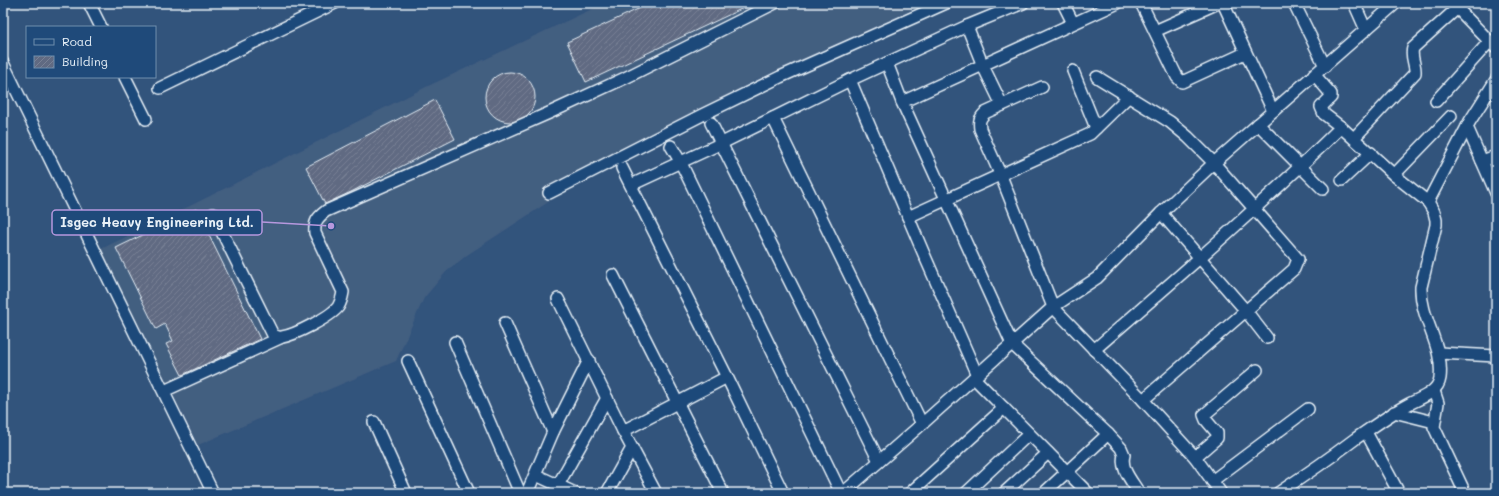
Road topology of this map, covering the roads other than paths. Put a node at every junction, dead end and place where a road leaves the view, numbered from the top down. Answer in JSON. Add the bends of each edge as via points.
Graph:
{"nodes":[{"id":1,"x":89,"y":3,"type":"edge"},
{"id":2,"x":335,"y":3,"type":"edge"},
{"id":3,"x":775,"y":3,"type":"edge"},
{"id":4,"x":946,"y":3,"type":"edge"},
{"id":5,"x":1023,"y":3,"type":"edge"},
{"id":6,"x":1063,"y":3,"type":"edge"},
{"id":7,"x":1118,"y":3,"type":"edge"},
{"id":8,"x":1141,"y":3,"type":"edge"},
{"id":9,"x":1218,"y":3,"type":"edge"},
{"id":10,"x":1223,"y":3,"type":"edge"},
{"id":11,"x":1294,"y":3,"type":"edge"},
{"id":12,"x":1354,"y":3,"type":"edge"},
{"id":13,"x":1396,"y":3,"type":"edge"},
{"id":14,"x":1460,"y":6,"type":"edge"},
{"id":15,"x":1073,"y":23,"type":"junction"},
{"id":16,"x":100,"y":26,"type":"edge"},
{"id":17,"x":967,"y":26,"type":"junction"},
{"id":18,"x":1366,"y":30,"type":"junction"},
{"id":19,"x":1155,"y":31,"type":"junction"},
{"id":20,"x":1493,"y":44,"type":"edge"},
{"id":21,"x":1245,"y":53,"type":"junction"},
{"id":22,"x":3,"y":63,"type":"edge"},
{"id":23,"x":887,"y":63,"type":"junction"},
{"id":24,"x":983,"y":66,"type":"junction"},
{"id":25,"x":1325,"y":66,"type":"junction"},
{"id":26,"x":1073,"y":71,"type":"dead end"},
{"id":27,"x":1314,"y":74,"type":"junction"},
{"id":28,"x":1097,"y":77,"type":"dead end"},
{"id":29,"x":126,"y":78,"type":"edge"},
{"id":30,"x":850,"y":80,"type":"junction"},
{"id":31,"x":1496,"y":80,"type":"edge"},
{"id":32,"x":1042,"y":87,"type":"dead end"},
{"id":33,"x":160,"y":88,"type":"dead end"},
{"id":34,"x":1129,"y":96,"type":"junction"},
{"id":35,"x":902,"y":102,"type":"junction"},
{"id":36,"x":1436,"y":102,"type":"dead end"},
{"id":37,"x":1002,"y":105,"type":"junction"},
{"id":38,"x":1273,"y":110,"type":"junction"},
{"id":39,"x":1451,"y":116,"type":"dead end"},
{"id":40,"x":773,"y":118,"type":"junction"},
{"id":41,"x":146,"y":119,"type":"dead end"},
{"id":42,"x":712,"y":123,"type":"dead end"},
{"id":43,"x":1258,"y":124,"type":"junction"},
{"id":44,"x":1341,"y":127,"type":"junction"},
{"id":45,"x":1467,"y":127,"type":"junction"},
{"id":46,"x":1096,"y":128,"type":"junction"},
{"id":47,"x":1354,"y":138,"type":"junction"},
{"id":48,"x":722,"y":143,"type":"junction"},
{"id":49,"x":671,"y":146,"type":"dead end"},
{"id":50,"x":1371,"y":153,"type":"junction"},
{"id":51,"x":1496,"y":156,"type":"edge"},
{"id":52,"x":1482,"y":161,"type":"junction"},
{"id":53,"x":680,"y":162,"type":"junction"},
{"id":54,"x":1214,"y":163,"type":"junction"},
{"id":55,"x":1300,"y":167,"type":"junction"},
{"id":56,"x":622,"y":168,"type":"dead end"},
{"id":57,"x":1394,"y":175,"type":"junction"},
{"id":58,"x":1001,"y":176,"type":"junction"},
{"id":59,"x":1342,"y":180,"type":"dead end"},
{"id":60,"x":630,"y":185,"type":"junction"},
{"id":61,"x":1323,"y":189,"type":"dead end"},
{"id":62,"x":550,"y":193,"type":"dead end"},
{"id":63,"x":1496,"y":193,"type":"edge"},
{"id":64,"x":946,"y":200,"type":"junction"},
{"id":65,"x":1428,"y":202,"type":"junction"},
{"id":66,"x":1255,"y":209,"type":"junction"},
{"id":67,"x":1161,"y":213,"type":"junction"},
{"id":68,"x":213,"y":214,"type":"dead end"},
{"id":69,"x":908,"y":217,"type":"junction"},
{"id":70,"x":1200,"y":258,"type":"junction"},
{"id":71,"x":613,"y":275,"type":"dead end"},
{"id":72,"x":558,"y":299,"type":"dead end"},
{"id":73,"x":1053,"y":307,"type":"junction"},
{"id":74,"x":1246,"y":310,"type":"junction"},
{"id":75,"x":505,"y":323,"type":"dead end"},
{"id":76,"x":280,"y":338,"type":"junction"},
{"id":77,"x":1267,"y":338,"type":"dead end"},
{"id":78,"x":455,"y":342,"type":"dead end"},
{"id":79,"x":1012,"y":344,"type":"junction"},
{"id":80,"x":1094,"y":350,"type":"junction"},
{"id":81,"x":1439,"y":353,"type":"junction"},
{"id":82,"x":1496,"y":356,"type":"edge"},
{"id":83,"x":589,"y":360,"type":"junction"},
{"id":84,"x":408,"y":361,"type":"dead end"},
{"id":85,"x":1257,"y":370,"type":"dead end"},
{"id":86,"x":727,"y":377,"type":"junction"},
{"id":87,"x":975,"y":377,"type":"junction"},
{"id":88,"x":164,"y":391,"type":"junction"},
{"id":89,"x":1434,"y":391,"type":"junction"},
{"id":90,"x":607,"y":398,"type":"junction"},
{"id":91,"x":1143,"y":400,"type":"junction"},
{"id":92,"x":678,"y":403,"type":"junction"},
{"id":93,"x":1004,"y":408,"type":"junction"},
{"id":94,"x":1308,"y":408,"type":"dead end"},
{"id":95,"x":1394,"y":412,"type":"junction"},
{"id":96,"x":374,"y":422,"type":"dead end"},
{"id":97,"x":1434,"y":422,"type":"junction"},
{"id":98,"x":922,"y":424,"type":"junction"},
{"id":99,"x":623,"y":431,"type":"junction"},
{"id":100,"x":553,"y":432,"type":"junction"},
{"id":101,"x":1366,"y":432,"type":"junction"},
{"id":102,"x":1029,"y":434,"type":"junction"},
{"id":103,"x":1108,"y":434,"type":"junction"},
{"id":104,"x":632,"y":448,"type":"junction"},
{"id":105,"x":1048,"y":453,"type":"junction"},
{"id":106,"x":1195,"y":457,"type":"junction"},
{"id":107,"x":879,"y":461,"type":"junction"},
{"id":108,"x":1068,"y":472,"type":"junction"},
{"id":109,"x":536,"y":475,"type":"junction"},
{"id":110,"x":1212,"y":481,"type":"junction"},
{"id":111,"x":558,"y":485,"type":"junction"},
{"id":112,"x":1283,"y":492,"type":"edge"},
{"id":113,"x":213,"y":493,"type":"edge"},
{"id":114,"x":406,"y":493,"type":"edge"},
{"id":115,"x":469,"y":493,"type":"edge"},
{"id":116,"x":520,"y":493,"type":"edge"},
{"id":117,"x":527,"y":493,"type":"edge"},
{"id":118,"x":575,"y":493,"type":"edge"},
{"id":119,"x":607,"y":493,"type":"edge"},
{"id":120,"x":656,"y":493,"type":"edge"},
{"id":121,"x":723,"y":493,"type":"edge"},
{"id":122,"x":783,"y":493,"type":"edge"},
{"id":123,"x":842,"y":493,"type":"edge"},
{"id":124,"x":910,"y":493,"type":"edge"},
{"id":125,"x":966,"y":493,"type":"edge"},
{"id":126,"x":1004,"y":493,"type":"edge"},
{"id":127,"x":1044,"y":493,"type":"edge"},
{"id":128,"x":1088,"y":493,"type":"edge"},
{"id":129,"x":1139,"y":493,"type":"edge"},
{"id":130,"x":1221,"y":493,"type":"edge"},
{"id":131,"x":1399,"y":493,"type":"edge"},
{"id":132,"x":1465,"y":493,"type":"edge"}],
"edges":[{"from":1,"to":16,"type":"street"},
{"from":2,"to":33,"type":"street"},
{"from":3,"to":76,"type":"street","via":[[625,78],[326,211],[314,224],[315,233],[343,292],[342,301],[328,315],[293,334]]},
{"from":4,"to":62,"type":"street","via":[[780,78]]},
{"from":5,"to":17,"type":"street"},
{"from":6,"to":15,"type":"street"},
{"from":7,"to":15,"type":"street"},
{"from":8,"to":19,"type":"street"},
{"from":9,"to":19,"type":"street"},
{"from":10,"to":21,"type":"street"},
{"from":11,"to":25,"type":"street"},
{"from":12,"to":18,"type":"street"},
{"from":13,"to":18,"type":"street"},
{"from":14,"to":20,"type":"street"},
{"from":14,"to":47,"type":"street","via":[[1413,48],[1415,73]]},
{"from":15,"to":24,"type":"street"},
{"from":17,"to":23,"type":"street"},
{"from":17,"to":24,"type":"street"},
{"from":18,"to":25,"type":"street"},
{"from":19,"to":21,"type":"street","via":[[1177,77],[1182,82]]},
{"from":20,"to":36,"type":"street"},
{"from":21,"to":38,"type":"street"},
{"from":22,"to":88,"type":"street"},
{"from":23,"to":30,"type":"street"},
{"from":23,"to":35,"type":"street"},
{"from":24,"to":35,"type":"street"},
{"from":24,"to":37,"type":"street"},
{"from":25,"to":27,"type":"street"},
{"from":26,"to":46,"type":"street"},
{"from":27,"to":38,"type":"street"},
{"from":27,"to":44,"type":"street","via":[[1332,94],[1321,110]]},
{"from":28,"to":34,"type":"street"},
{"from":29,"to":41,"type":"street"},
{"from":30,"to":40,"type":"street"},
{"from":30,"to":69,"type":"street"},
{"from":31,"to":45,"type":"street"},
{"from":32,"to":37,"type":"street"},
{"from":34,"to":46,"type":"street"},
{"from":34,"to":54,"type":"street","via":[[1179,129]]},
{"from":35,"to":64,"type":"street"},
{"from":37,"to":58,"type":"street","via":[[985,113],[979,123]]},
{"from":38,"to":43,"type":"street"},
{"from":39,"to":57,"type":"street"},
{"from":40,"to":48,"type":"street"},
{"from":40,"to":98,"type":"street"},
{"from":42,"to":48,"type":"street"},
{"from":43,"to":54,"type":"street"},
{"from":43,"to":55,"type":"street"},
{"from":44,"to":47,"type":"street"},
{"from":44,"to":55,"type":"street"},
{"from":45,"to":52,"type":"street"},
{"from":45,"to":65,"type":"street"},
{"from":46,"to":58,"type":"street","via":[[1090,134]]},
{"from":47,"to":50,"type":"street"},
{"from":48,"to":53,"type":"street"},
{"from":48,"to":107,"type":"street"},
{"from":49,"to":53,"type":"street"},
{"from":50,"to":57,"type":"street"},
{"from":50,"to":59,"type":"street"},
{"from":51,"to":52,"type":"street"},
{"from":52,"to":63,"type":"street"},
{"from":53,"to":60,"type":"street"},
{"from":53,"to":123,"type":"street"},
{"from":54,"to":66,"type":"street"},
{"from":54,"to":67,"type":"street"},
{"from":55,"to":61,"type":"street"},
{"from":55,"to":66,"type":"street"},
{"from":56,"to":60,"type":"street"},
{"from":57,"to":65,"type":"street"},
{"from":58,"to":64,"type":"street"},
{"from":58,"to":73,"type":"street"},
{"from":60,"to":86,"type":"street"},
{"from":64,"to":69,"type":"street"},
{"from":64,"to":79,"type":"street"},
{"from":65,"to":81,"type":"street","via":[[1436,220],[1421,296]]},
{"from":66,"to":70,"type":"street"},
{"from":66,"to":74,"type":"street","via":[[1298,259],[1294,269]]},
{"from":67,"to":70,"type":"street"},
{"from":67,"to":73,"type":"street","via":[[1097,278]]},
{"from":68,"to":76,"type":"street","via":[[269,328],[273,335]]},
{"from":69,"to":87,"type":"street"},
{"from":70,"to":74,"type":"street"},
{"from":70,"to":80,"type":"street"},
{"from":71,"to":92,"type":"street"},
{"from":72,"to":83,"type":"street"},
{"from":73,"to":79,"type":"street"},
{"from":73,"to":80,"type":"street"},
{"from":74,"to":77,"type":"street"},
{"from":74,"to":91,"type":"street"},
{"from":75,"to":100,"type":"street"},
{"from":76,"to":88,"type":"street"},
{"from":78,"to":116,"type":"street"},
{"from":79,"to":87,"type":"street"},
{"from":79,"to":103,"type":"street"},
{"from":80,"to":91,"type":"street"},
{"from":81,"to":82,"type":"street"},
{"from":81,"to":89,"type":"street","via":[[1440,380]]},
{"from":83,"to":90,"type":"street"},
{"from":83,"to":100,"type":"street"},
{"from":84,"to":115,"type":"street"},
{"from":85,"to":106,"type":"street","via":[[1204,415],[1217,438]]},
{"from":86,"to":92,"type":"street"},
{"from":86,"to":122,"type":"street"},
{"from":87,"to":93,"type":"street"},
{"from":87,"to":98,"type":"street"},
{"from":88,"to":113,"type":"street"},
{"from":89,"to":95,"type":"street"},
{"from":89,"to":97,"type":"street","via":[[1438,403]]},
{"from":90,"to":99,"type":"street"},
{"from":90,"to":111,"type":"street"},
{"from":91,"to":106,"type":"street"},
{"from":92,"to":99,"type":"street"},
{"from":92,"to":121,"type":"street"},
{"from":93,"to":102,"type":"street"},
{"from":93,"to":124,"type":"street"},
{"from":94,"to":110,"type":"street"},
{"from":95,"to":97,"type":"street"},
{"from":95,"to":101,"type":"street"},
{"from":96,"to":114,"type":"street"},
{"from":97,"to":132,"type":"street","via":[[1436,434]]},
{"from":98,"to":107,"type":"street"},
{"from":99,"to":104,"type":"street"},
{"from":100,"to":109,"type":"street"},
{"from":101,"to":112,"type":"street"},
{"from":101,"to":131,"type":"street"},
{"from":102,"to":105,"type":"street"},
{"from":102,"to":125,"type":"street"},
{"from":103,"to":108,"type":"street"},
{"from":103,"to":129,"type":"street","via":[[1122,451],[1124,468]]},
{"from":104,"to":119,"type":"street"},
{"from":104,"to":120,"type":"street"},
{"from":105,"to":108,"type":"street"},
{"from":105,"to":126,"type":"street"},
{"from":106,"to":110,"type":"street"},
{"from":107,"to":123,"type":"street"},
{"from":108,"to":127,"type":"street"},
{"from":108,"to":128,"type":"street"},
{"from":109,"to":111,"type":"street"},
{"from":109,"to":117,"type":"street"},
{"from":110,"to":130,"type":"street"},
{"from":111,"to":118,"type":"street"}]}
